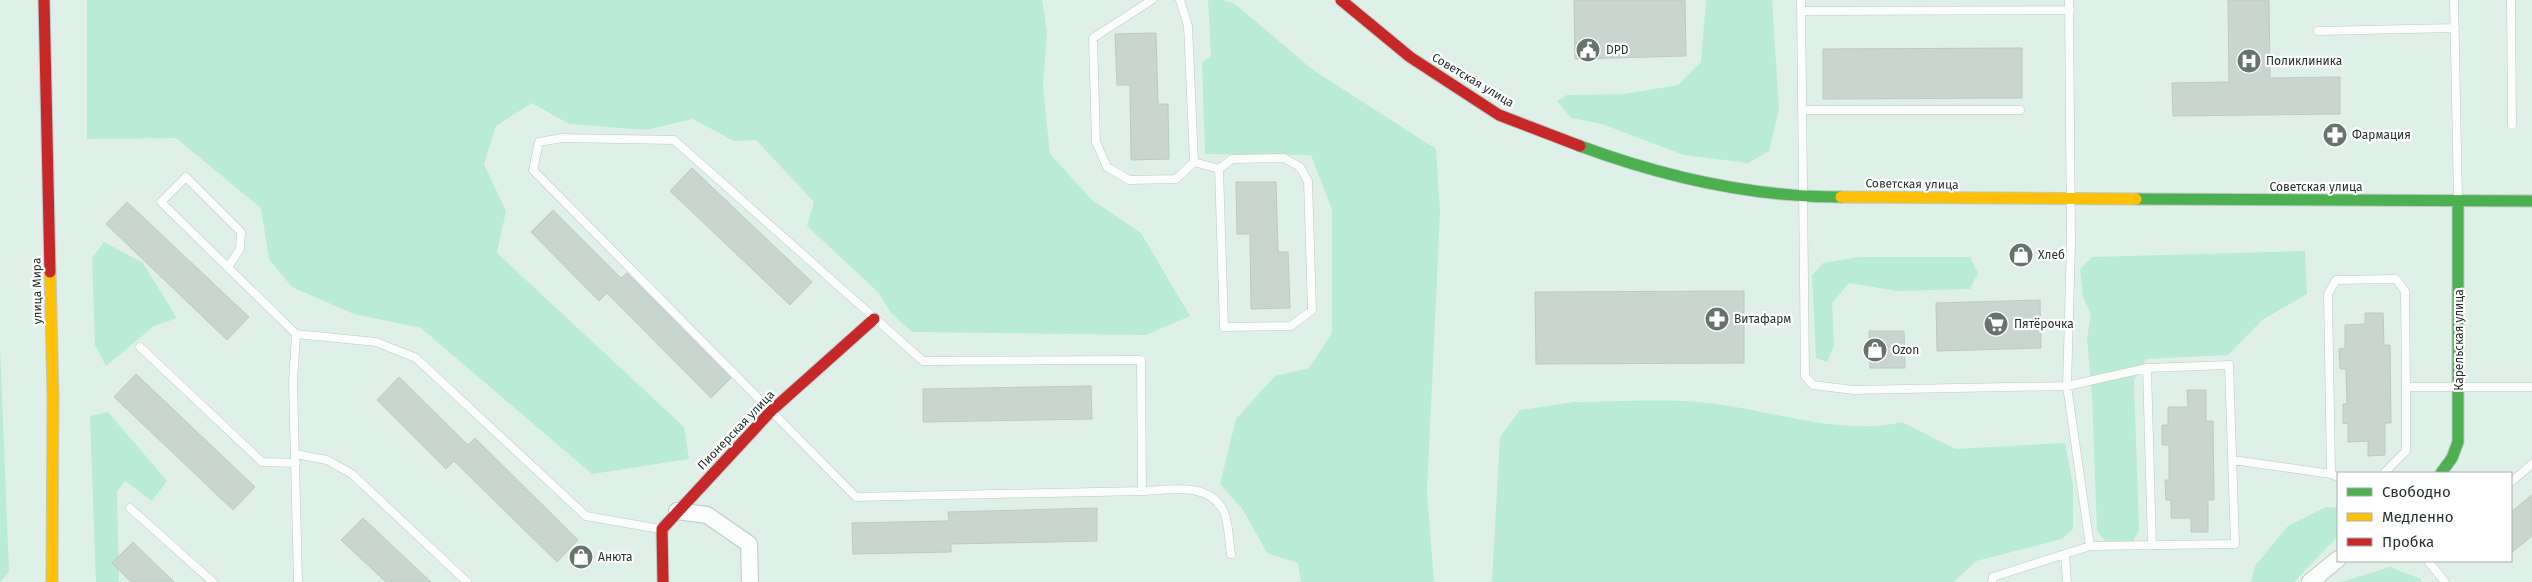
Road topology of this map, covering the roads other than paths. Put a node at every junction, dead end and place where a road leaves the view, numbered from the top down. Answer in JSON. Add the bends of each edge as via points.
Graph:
{"nodes":[{"id":1,"x":44,"y":0,"type":"edge"},
{"id":2,"x":1152,"y":0,"type":"edge"},
{"id":3,"x":1180,"y":0,"type":"edge"},
{"id":4,"x":1341,"y":0,"type":"edge"},
{"id":5,"x":1801,"y":0,"type":"edge"},
{"id":6,"x":2069,"y":0,"type":"edge"},
{"id":7,"x":2454,"y":0,"type":"edge"},
{"id":8,"x":2511,"y":0,"type":"edge"},
{"id":9,"x":1354,"y":4,"type":"edge"},
{"id":10,"x":2070,"y":10,"type":"junction"},
{"id":11,"x":1801,"y":11,"type":"junction"},
{"id":12,"x":2455,"y":28,"type":"junction"},
{"id":13,"x":2318,"y":30,"type":"dead end"},
{"id":14,"x":1802,"y":110,"type":"junction"},
{"id":15,"x":2020,"y":110,"type":"dead end"},
{"id":16,"x":2512,"y":125,"type":"dead end"},
{"id":17,"x":1194,"y":162,"type":"junction"},
{"id":18,"x":1219,"y":169,"type":"junction"},
{"id":19,"x":1802,"y":197,"type":"junction"},
{"id":20,"x":2070,"y":200,"type":"junction"},
{"id":21,"x":2532,"y":201,"type":"edge"},
{"id":22,"x":2458,"y":202,"type":"junction"},
{"id":23,"x":228,"y":267,"type":"junction"},
{"id":24,"x":874,"y":319,"type":"junction"},
{"id":25,"x":296,"y":334,"type":"junction"},
{"id":26,"x":140,"y":347,"type":"dead end"},
{"id":27,"x":2147,"y":368,"type":"junction"},
{"id":28,"x":2068,"y":386,"type":"junction"},
{"id":29,"x":2406,"y":387,"type":"junction"},
{"id":30,"x":2460,"y":387,"type":"junction"},
{"id":31,"x":2532,"y":387,"type":"edge"},
{"id":32,"x":771,"y":412,"type":"junction"},
{"id":33,"x":295,"y":454,"type":"junction"},
{"id":34,"x":2233,"y":460,"type":"junction"},
{"id":35,"x":296,"y":462,"type":"junction"},
{"id":36,"x":2532,"y":464,"type":"edge"},
{"id":37,"x":2385,"y":472,"type":"edge"},
{"id":38,"x":2442,"y":472,"type":"edge"},
{"id":39,"x":2335,"y":476,"type":"edge"},
{"id":40,"x":2512,"y":481,"type":"edge"},
{"id":41,"x":1142,"y":491,"type":"junction"},
{"id":42,"x":130,"y":508,"type":"dead end"},
{"id":43,"x":677,"y":511,"type":"junction"},
{"id":44,"x":662,"y":529,"type":"junction"},
{"id":45,"x":2090,"y":546,"type":"junction"},
{"id":46,"x":2152,"y":546,"type":"junction"},
{"id":47,"x":1231,"y":554,"type":"dead end"},
{"id":48,"x":2066,"y":554,"type":"junction"},
{"id":49,"x":2337,"y":560,"type":"edge"},
{"id":50,"x":2429,"y":562,"type":"edge"},
{"id":51,"x":52,"y":582,"type":"edge"},
{"id":52,"x":213,"y":582,"type":"edge"},
{"id":53,"x":298,"y":582,"type":"edge"},
{"id":54,"x":467,"y":582,"type":"edge"},
{"id":55,"x":663,"y":582,"type":"edge"},
{"id":56,"x":750,"y":582,"type":"edge"},
{"id":57,"x":1992,"y":582,"type":"edge"},
{"id":58,"x":2067,"y":582,"type":"edge"},
{"id":59,"x":2310,"y":582,"type":"edge"},
{"id":60,"x":2445,"y":582,"type":"edge"}],
"edges":[{"from":1,"to":51,"type":"street","name":"улица Мира","via":[[53,386]]},
{"from":2,"to":17,"type":"lane","via":[[1093,38],[1096,142],[1108,167],[1129,180],[1176,180]]},
{"from":3,"to":17,"type":"lane","via":[[1188,26]]},
{"from":4,"to":9,"type":"street","name":"Советская улица"},
{"from":5,"to":11,"type":"lane"},
{"from":6,"to":10,"type":"lane"},
{"from":7,"to":12,"type":"lane"},
{"from":8,"to":16,"type":"lane"},
{"from":9,"to":19,"type":"street","name":"Советская улица","via":[[1410,58],[1499,115],[1611,158],[1690,180]]},
{"from":10,"to":11,"type":"lane"},
{"from":10,"to":20,"type":"lane"},
{"from":11,"to":14,"type":"lane"},
{"from":12,"to":13,"type":"lane"},
{"from":12,"to":22,"type":"lane"},
{"from":14,"to":15,"type":"lane"},
{"from":14,"to":19,"type":"lane"},
{"from":17,"to":18,"type":"lane"},
{"from":18,"to":18,"type":"lane","via":[[1224,326],[1292,326],[1312,310],[1308,181],[1300,166],[1284,158],[1232,159]]},
{"from":19,"to":20,"type":"street","name":"Советская улица"},
{"from":19,"to":28,"type":"lane","via":[[1805,376],[1813,385],[1853,390]]},
{"from":20,"to":22,"type":"street","name":"Советская улица"},
{"from":20,"to":28,"type":"lane"},
{"from":21,"to":22,"type":"street","name":"Советская улица"},
{"from":22,"to":30,"type":"street","name":"Карельская улица"},
{"from":23,"to":23,"type":"lane","via":[[240,249],[241,232],[186,177],[161,202]]},
{"from":23,"to":25,"type":"lane"},
{"from":24,"to":32,"type":"street","name":"Пионерская улица"},
{"from":24,"to":32,"type":"lane","via":[[674,140],[562,138],[539,142],[533,170]]},
{"from":24,"to":41,"type":"lane","via":[[923,360],[1141,360]]},
{"from":25,"to":33,"type":"lane","via":[[293,382]]},
{"from":25,"to":44,"type":"lane","via":[[376,342],[416,358],[586,516]]},
{"from":26,"to":35,"type":"lane","via":[[262,462]]},
{"from":27,"to":28,"type":"lane"},
{"from":27,"to":34,"type":"lane","via":[[2229,366]]},
{"from":27,"to":46,"type":"lane"},
{"from":28,"to":45,"type":"lane"},
{"from":29,"to":30,"type":"lane"},
{"from":29,"to":37,"type":"lane","via":[[2406,451]]},
{"from":29,"to":39,"type":"lane","via":[[2405,290],[2396,279],[2336,280],[2328,294]]},
{"from":30,"to":31,"type":"lane"},
{"from":30,"to":38,"type":"street","name":"Карельская улица","via":[[2458,442]]},
{"from":32,"to":41,"type":"lane","via":[[856,497]]},
{"from":32,"to":43,"type":"street","name":"Пионерская улица"},
{"from":33,"to":35,"type":"lane"},
{"from":33,"to":54,"type":"lane","via":[[327,460],[352,474]]},
{"from":34,"to":39,"type":"lane"},
{"from":34,"to":46,"type":"lane","via":[[2235,544]]},
{"from":35,"to":53,"type":"lane"},
{"from":36,"to":40,"type":"lane"},
{"from":41,"to":47,"type":"lane","via":[[1195,490],[1208,493],[1223,511]]},
{"from":42,"to":52,"type":"lane"},
{"from":43,"to":44,"type":"street","name":"Пионерская улица"},
{"from":43,"to":56,"type":"street","via":[[708,516],[749,544]]},
{"from":44,"to":55,"type":"street"},
{"from":45,"to":46,"type":"lane"},
{"from":45,"to":48,"type":"lane"},
{"from":48,"to":57,"type":"lane","via":[[1994,577]]},
{"from":48,"to":58,"type":"lane"},
{"from":49,"to":59,"type":"street"},
{"from":50,"to":60,"type":"lane"}]}
